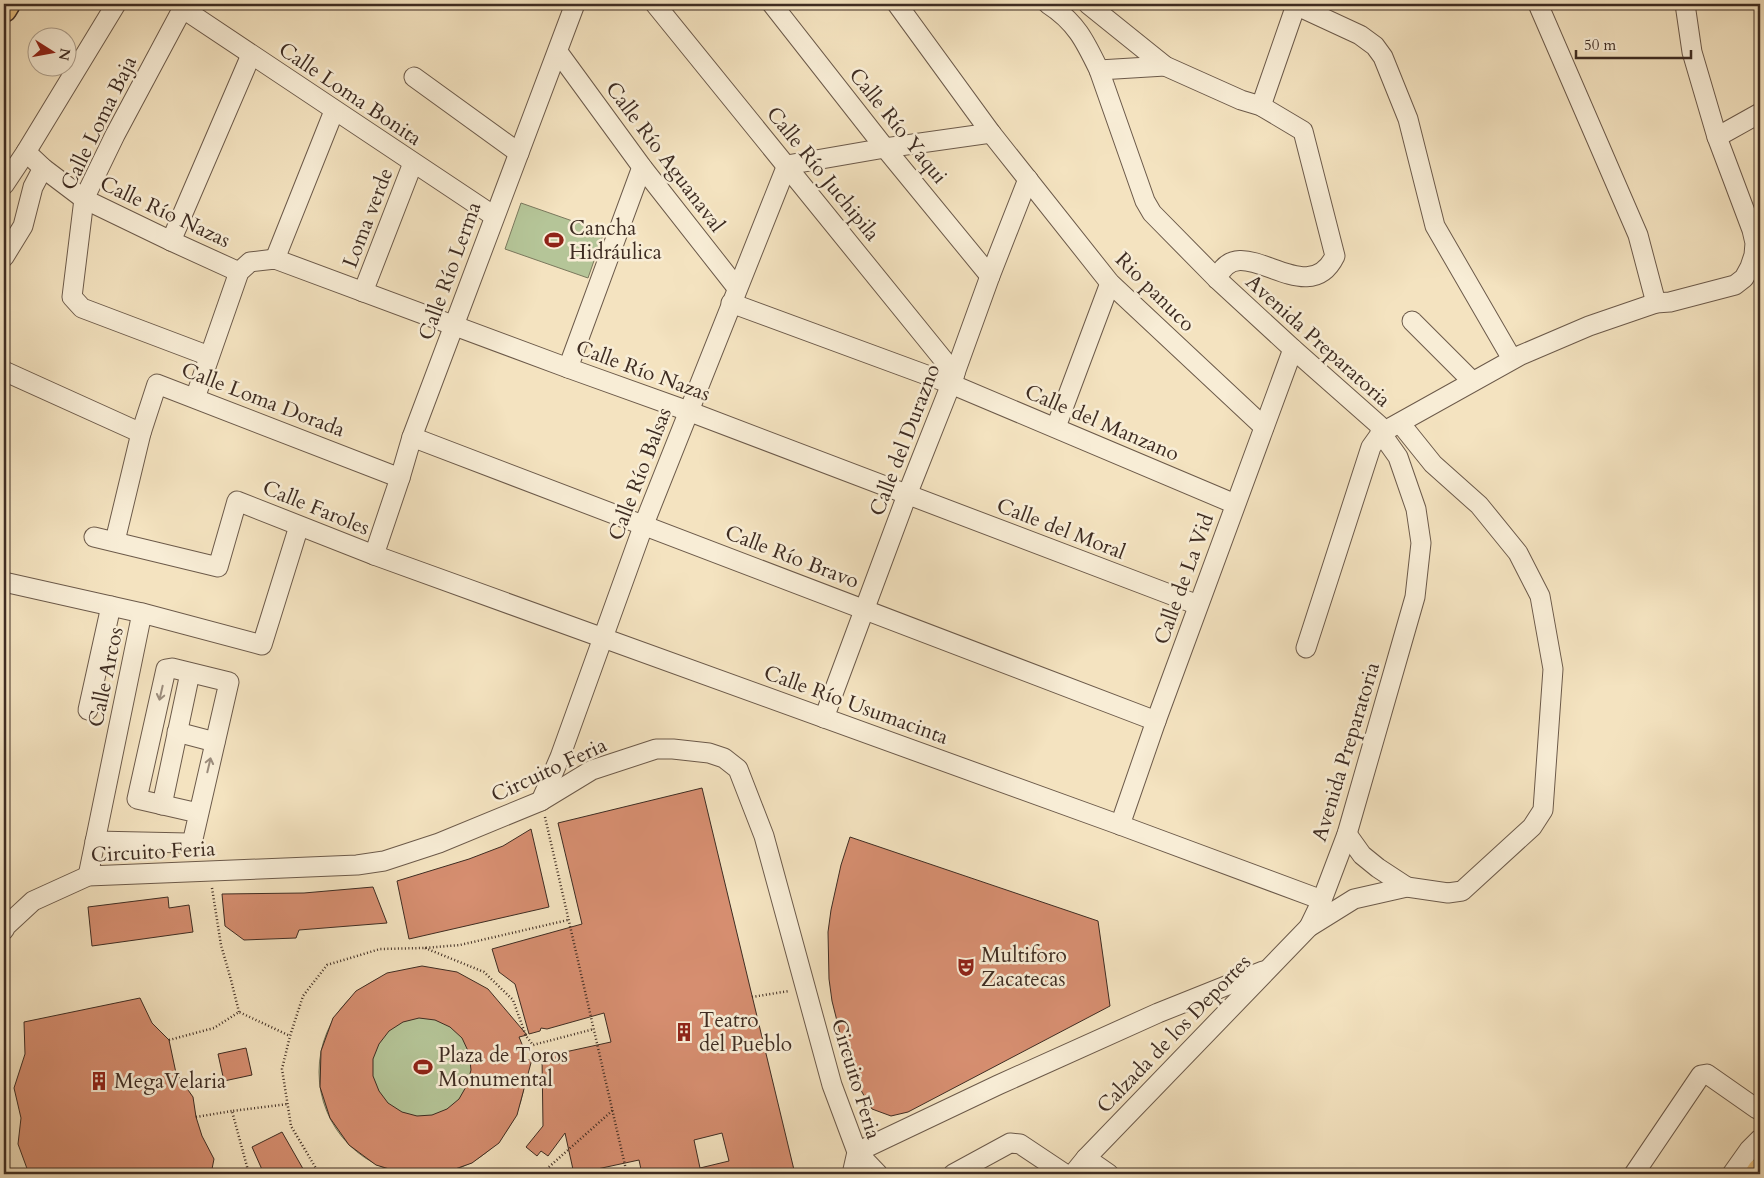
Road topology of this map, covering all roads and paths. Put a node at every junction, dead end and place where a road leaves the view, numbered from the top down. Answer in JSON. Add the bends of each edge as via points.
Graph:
{"nodes":[{"id":1,"x":7,"y":4,"type":"edge"},
{"id":2,"x":116,"y":4,"type":"edge"},
{"id":3,"x":575,"y":4,"type":"edge"},
{"id":4,"x":655,"y":4,"type":"edge"},
{"id":5,"x":772,"y":4,"type":"edge"},
{"id":6,"x":897,"y":4,"type":"edge"},
{"id":7,"x":1048,"y":4,"type":"edge"},
{"id":8,"x":1088,"y":4,"type":"edge"},
{"id":9,"x":1295,"y":4,"type":"edge"},
{"id":10,"x":1538,"y":4,"type":"edge"},
{"id":11,"x":1685,"y":4,"type":"edge"},
{"id":12,"x":184,"y":6,"type":"edge"},
{"id":13,"x":4,"y":9,"type":"edge"},
{"id":14,"x":558,"y":52,"type":"junction"},
{"id":15,"x":251,"y":55,"type":"junction"},
{"id":16,"x":1165,"y":66,"type":"junction"},
{"id":17,"x":1099,"y":70,"type":"junction"},
{"id":18,"x":414,"y":77,"type":"dead end"},
{"id":19,"x":1261,"y":106,"type":"junction"},
{"id":20,"x":334,"y":111,"type":"junction"},
{"id":21,"x":1760,"y":113,"type":"edge"},
{"id":22,"x":991,"y":133,"type":"junction"},
{"id":23,"x":1717,"y":137,"type":"junction"},
{"id":24,"x":886,"y":148,"type":"junction"},
{"id":25,"x":26,"y":152,"type":"junction"},
{"id":26,"x":519,"y":153,"type":"junction"},
{"id":27,"x":413,"y":163,"type":"junction"},
{"id":28,"x":787,"y":165,"type":"junction"},
{"id":29,"x":642,"y":167,"type":"junction"},
{"id":30,"x":43,"y":168,"type":"junction"},
{"id":31,"x":1028,"y":179,"type":"junction"},
{"id":32,"x":4,"y":185,"type":"edge"},
{"id":33,"x":84,"y":199,"type":"junction"},
{"id":34,"x":494,"y":216,"type":"junction"},
{"id":35,"x":171,"y":242,"type":"junction"},
{"id":36,"x":4,"y":257,"type":"edge"},
{"id":37,"x":275,"y":259,"type":"junction"},
{"id":38,"x":239,"y":272,"type":"junction"},
{"id":39,"x":990,"y":276,"type":"junction"},
{"id":40,"x":1217,"y":280,"type":"junction"},
{"id":41,"x":1110,"y":283,"type":"junction"},
{"id":42,"x":363,"y":292,"type":"junction"},
{"id":43,"x":734,"y":296,"type":"junction"},
{"id":44,"x":1656,"y":303,"type":"junction"},
{"id":45,"x":1412,"y":321,"type":"dead end"},
{"id":46,"x":455,"y":325,"type":"junction"},
{"id":47,"x":1293,"y":349,"type":"junction"},
{"id":48,"x":210,"y":356,"type":"junction"},
{"id":49,"x":1512,"y":359,"type":"junction"},
{"id":50,"x":568,"y":368,"type":"junction"},
{"id":51,"x":4,"y":372,"type":"edge"},
{"id":52,"x":953,"y":378,"type":"junction"},
{"id":53,"x":1472,"y":381,"type":"junction"},
{"id":54,"x":195,"y":398,"type":"junction"},
{"id":55,"x":688,"y":411,"type":"junction"},
{"id":56,"x":1400,"y":423,"type":"junction"},
{"id":57,"x":1264,"y":426,"type":"junction"},
{"id":58,"x":1056,"y":427,"type":"junction"},
{"id":59,"x":141,"y":433,"type":"junction"},
{"id":60,"x":1382,"y":433,"type":"junction"},
{"id":61,"x":412,"y":437,"type":"junction"},
{"id":62,"x":400,"y":478,"type":"junction"},
{"id":63,"x":907,"y":495,"type":"junction"},
{"id":64,"x":1236,"y":504,"type":"junction"},
{"id":65,"x":644,"y":524,"type":"junction"},
{"id":66,"x":299,"y":526,"type":"junction"},
{"id":67,"x":94,"y":537,"type":"dead end"},
{"id":68,"x":114,"y":541,"type":"junction"},
{"id":69,"x":374,"y":555,"type":"junction"},
{"id":70,"x":4,"y":582,"type":"edge"},
{"id":71,"x":1198,"y":605,"type":"junction"},
{"id":72,"x":110,"y":606,"type":"junction"},
{"id":73,"x":865,"y":609,"type":"junction"},
{"id":74,"x":142,"y":613,"type":"junction"},
{"id":75,"x":602,"y":637,"type":"junction"},
{"id":76,"x":1306,"y":648,"type":"dead end"},
{"id":77,"x":190,"y":673,"type":"junction"},
{"id":78,"x":88,"y":710,"type":"dead end"},
{"id":79,"x":824,"y":718,"type":"junction"},
{"id":80,"x":1156,"y":721,"type":"junction"},
{"id":81,"x":177,"y":732,"type":"junction"},
{"id":82,"x":214,"y":742,"type":"junction"},
{"id":83,"x":541,"y":801,"type":"junction"},
{"id":84,"x":162,"y":805,"type":"junction"},
{"id":85,"x":198,"y":813,"type":"junction"},
{"id":86,"x":1120,"y":824,"type":"junction"},
{"id":87,"x":1347,"y":834,"type":"junction"},
{"id":88,"x":95,"y":841,"type":"junction"},
{"id":89,"x":210,"y":872,"type":"junction"},
{"id":90,"x":88,"y":876,"type":"junction"},
{"id":91,"x":1407,"y":887,"type":"junction"},
{"id":92,"x":1322,"y":900,"type":"junction"},
{"id":93,"x":568,"y":920,"type":"junction"},
{"id":94,"x":1309,"y":927,"type":"junction"},
{"id":95,"x":4,"y":930,"type":"edge"},
{"id":96,"x":424,"y":948,"type":"junction"},
{"id":97,"x":1269,"y":968,"type":"junction"},
{"id":98,"x":806,"y":988,"type":"junction"},
{"id":99,"x":752,"y":997,"type":"dead end"},
{"id":100,"x":239,"y":1012,"type":"junction"},
{"id":101,"x":594,"y":1029,"type":"junction"},
{"id":102,"x":290,"y":1036,"type":"junction"},
{"id":103,"x":169,"y":1040,"type":"dead end"},
{"id":104,"x":288,"y":1104,"type":"junction"},
{"id":105,"x":1757,"y":1109,"type":"dead end"},
{"id":106,"x":612,"y":1110,"type":"junction"},
{"id":107,"x":232,"y":1111,"type":"junction"},
{"id":108,"x":196,"y":1117,"type":"dead end"},
{"id":109,"x":1760,"y":1139,"type":"edge"},
{"id":110,"x":857,"y":1152,"type":"junction"},
{"id":111,"x":1086,"y":1158,"type":"junction"},
{"id":112,"x":626,"y":1169,"type":"junction"},
{"id":113,"x":28,"y":1172,"type":"dead end"},
{"id":114,"x":20,"y":1174,"type":"edge"},
{"id":115,"x":249,"y":1174,"type":"edge"},
{"id":116,"x":323,"y":1174,"type":"edge"},
{"id":117,"x":541,"y":1174,"type":"edge"},
{"id":118,"x":603,"y":1174,"type":"edge"},
{"id":119,"x":627,"y":1174,"type":"edge"},
{"id":120,"x":852,"y":1174,"type":"edge"},
{"id":121,"x":878,"y":1174,"type":"edge"},
{"id":122,"x":953,"y":1174,"type":"edge"},
{"id":123,"x":1065,"y":1174,"type":"edge"},
{"id":124,"x":1072,"y":1174,"type":"edge"},
{"id":125,"x":1109,"y":1174,"type":"edge"},
{"id":126,"x":1634,"y":1174,"type":"edge"},
{"id":127,"x":1732,"y":1174,"type":"edge"}],
"edges":[{"from":1,"to":13,"type":"main road"},
{"from":2,"to":25,"type":"street"},
{"from":3,"to":14,"type":"street","name":"Calle Río Lerma"},
{"from":4,"to":28,"type":"street","name":"Calle Río Juchipila"},
{"from":5,"to":24,"type":"street","name":"Calle Río Yaqui"},
{"from":6,"to":22,"type":"street","name":"Rio panuco"},
{"from":7,"to":17,"type":"street","name":"Avenida Preparatoria","via":[[1080,33]]},
{"from":8,"to":16,"type":"street"},
{"from":9,"to":19,"type":"street"},
{"from":9,"to":49,"type":"street","via":[[1360,35],[1383,57],[1408,120],[1435,226]]},
{"from":10,"to":44,"type":"street","via":[[1638,234]]},
{"from":11,"to":23,"type":"street","via":[[1692,52]]},
{"from":12,"to":15,"type":"street","name":"Calle Loma Bonita"},
{"from":12,"to":33,"type":"street","name":"Calle Loma Baja"},
{"from":14,"to":26,"type":"street","name":"Calle Río Lerma"},
{"from":14,"to":29,"type":"street","name":"Calle Río Aguanaval"},
{"from":15,"to":20,"type":"street","name":"Calle Loma Bonita"},
{"from":15,"to":35,"type":"street"},
{"from":16,"to":17,"type":"street"},
{"from":16,"to":19,"type":"street"},
{"from":17,"to":40,"type":"street","name":"Avenida Preparatoria","via":[[1145,201],[1152,213]]},
{"from":18,"to":26,"type":"street"},
{"from":19,"to":40,"type":"street","via":[[1303,131],[1335,256],[1330,266],[1314,276],[1300,277],[1244,259],[1230,262]]},
{"from":20,"to":27,"type":"street","name":"Calle Loma Bonita"},
{"from":20,"to":37,"type":"street"},
{"from":21,"to":23,"type":"street"},
{"from":22,"to":24,"type":"street"},
{"from":22,"to":31,"type":"street","name":"Rio panuco"},
{"from":23,"to":44,"type":"street","via":[[1752,230],[1755,243],[1750,267],[1735,285]]},
{"from":24,"to":28,"type":"street"},
{"from":24,"to":39,"type":"street","name":"Calle Río Yaqui"},
{"from":25,"to":30,"type":"street","name":"Calle Río Nazas"},
{"from":25,"to":32,"type":"street"},
{"from":26,"to":34,"type":"street","name":"Calle Río Lerma"},
{"from":27,"to":34,"type":"street","name":"Calle Loma Bonita"},
{"from":27,"to":42,"type":"street","name":"Loma verde"},
{"from":28,"to":43,"type":"street","name":"Calle Río Balsas"},
{"from":28,"to":52,"type":"street","name":"Calle Río Juchipila"},
{"from":29,"to":43,"type":"street","name":"Calle Río Aguanaval"},
{"from":29,"to":50,"type":"street"},
{"from":30,"to":33,"type":"street","name":"Calle Río Nazas"},
{"from":30,"to":36,"type":"street","via":[[33,187],[23,226]]},
{"from":31,"to":39,"type":"street","name":"Calle del Durazno"},
{"from":31,"to":41,"type":"street","name":"Rio panuco"},
{"from":33,"to":35,"type":"street","name":"Calle Río Nazas"},
{"from":33,"to":48,"type":"street","name":"Calle Loma Baja","via":[[72,297],[82,308]]},
{"from":34,"to":46,"type":"street","name":"Calle Río Lerma"},
{"from":35,"to":38,"type":"street","name":"Calle Río Nazas"},
{"from":37,"to":38,"type":"street","name":"Loma verde","via":[[250,262]]},
{"from":37,"to":42,"type":"street","name":"Loma verde"},
{"from":38,"to":48,"type":"street"},
{"from":39,"to":52,"type":"street","name":"Calle del Durazno"},
{"from":40,"to":47,"type":"street","name":"Avenida Preparatoria"},
{"from":41,"to":57,"type":"street","name":"Rio panuco"},
{"from":41,"to":58,"type":"street"},
{"from":42,"to":46,"type":"street","name":"Calle Río Nazas"},
{"from":43,"to":52,"type":"street"},
{"from":43,"to":55,"type":"street","name":"Calle Río Balsas"},
{"from":44,"to":49,"type":"street"},
{"from":45,"to":53,"type":"street"},
{"from":46,"to":50,"type":"street","name":"Calle Río Nazas"},
{"from":46,"to":61,"type":"street","name":"Calle Río Lerma"},
{"from":47,"to":57,"type":"street","name":"Calle de La Vid"},
{"from":47,"to":60,"type":"street","name":"Avenida Preparatoria","via":[[1379,425]]},
{"from":48,"to":54,"type":"street"},
{"from":49,"to":53,"type":"street"},
{"from":50,"to":55,"type":"street","name":"Calle Río Nazas"},
{"from":51,"to":59,"type":"street"},
{"from":52,"to":58,"type":"street","name":"Calle del Manzano"},
{"from":52,"to":63,"type":"street","name":"Calle del Durazno"},
{"from":53,"to":56,"type":"street"},
{"from":54,"to":59,"type":"street","name":"Calle Loma Dorada","via":[[157,384]]},
{"from":54,"to":62,"type":"street","name":"Calle Loma Dorada"},
{"from":55,"to":63,"type":"street","name":"Calle Río Nazas"},
{"from":55,"to":65,"type":"street","name":"Calle Río Balsas"},
{"from":56,"to":60,"type":"street"},
{"from":56,"to":91,"type":"street","name":"Avenida Preparatoria","via":[[1433,464],[1479,505],[1518,553],[1540,596],[1553,669],[1543,810],[1532,827],[1462,891],[1448,893]]},
{"from":57,"to":64,"type":"street","name":"Calle de La Vid"},
{"from":58,"to":64,"type":"street","name":"Calle del Manzano"},
{"from":59,"to":68,"type":"street"},
{"from":60,"to":76,"type":"street","via":[[1371,447]]},
{"from":60,"to":87,"type":"street","name":"Avenida Preparatoria","via":[[1398,457],[1416,509],[1420,543],[1415,598]]},
{"from":61,"to":62,"type":"street","name":"Calle Río Lerma"},
{"from":61,"to":65,"type":"street","name":"Calle Río Bravo"},
{"from":62,"to":69,"type":"street","name":"Calle Río Lerma"},
{"from":63,"to":71,"type":"street","name":"Calle del Moral"},
{"from":63,"to":73,"type":"street","name":"Calle del Durazno"},
{"from":64,"to":71,"type":"street","name":"Calle de La Vid"},
{"from":65,"to":73,"type":"street","name":"Calle Río Bravo"},
{"from":65,"to":75,"type":"street","name":"Calle Río Balsas"},
{"from":66,"to":68,"type":"street","name":"Calle Faroles","via":[[237,501],[218,567]]},
{"from":66,"to":69,"type":"street","name":"Calle Faroles"},
{"from":66,"to":74,"type":"street","name":"Calle Arcos","via":[[262,645]]},
{"from":67,"to":68,"type":"street","name":"Calle Faroles"},
{"from":69,"to":75,"type":"street","name":"Calle Río Usumacinta"},
{"from":70,"to":72,"type":"street"},
{"from":71,"to":80,"type":"street","name":"Calle de La Vid"},
{"from":72,"to":74,"type":"street"},
{"from":72,"to":78,"type":"street"},
{"from":73,"to":79,"type":"street","name":"Calle del Durazno"},
{"from":73,"to":80,"type":"street","name":"Calle Río Bravo"},
{"from":74,"to":88,"type":"street","name":"Calle Arcos"},
{"from":75,"to":79,"type":"street","name":"Calle Río Usumacinta"},
{"from":75,"to":83,"type":"street","name":"Calle Río Balsas"},
{"from":77,"to":81,"type":"street"},
{"from":77,"to":82,"type":"street","via":[[229,682]]},
{"from":77,"to":84,"type":"street","one_way":true,"via":[[172,668],[166,670],[137,795],[137,799]]},
{"from":79,"to":86,"type":"street","name":"Calle Río Usumacinta"},
{"from":80,"to":86,"type":"street","name":"Calle de La Vid"},
{"from":81,"to":82,"type":"street"},
{"from":81,"to":84,"type":"street"},
{"from":85,"to":82,"type":"street","one_way":true},
{"from":83,"to":89,"type":"street","name":"Circuito Feria","via":[[439,843],[384,861],[357,866]]},
{"from":83,"to":93,"type":"path"},
{"from":83,"to":98,"type":"street","name":"Circuito Feria","via":[[592,770],[656,749],[709,753],[724,758],[738,769],[764,836]]},
{"from":84,"to":85,"type":"street"},
{"from":85,"to":88,"type":"street","via":[[193,839],[188,843]]},
{"from":86,"to":92,"type":"street","name":"Calle Río Usumacinta"},
{"from":87,"to":91,"type":"street","via":[[1362,855]]},
{"from":87,"to":92,"type":"street","name":"Avenida Preparatoria"},
{"from":88,"to":90,"type":"street","name":"Calle Arcos"},
{"from":89,"to":90,"type":"street","name":"Circuito Feria"},
{"from":89,"to":100,"type":"path","via":[[221,945]]},
{"from":90,"to":95,"type":"street","name":"Circuito Feria","via":[[32,901]]},
{"from":91,"to":94,"type":"street","name":"Avenida Preparatoria","via":[[1354,899]]},
{"from":92,"to":94,"type":"street","name":"Avenida Preparatoria"},
{"from":93,"to":96,"type":"path","via":[[460,945]]},
{"from":93,"to":101,"type":"path"},
{"from":94,"to":97,"type":"street","name":"Calzada de los Deportes"},
{"from":96,"to":101,"type":"path","via":[[484,972],[513,1000],[526,1036],[533,1045]]},
{"from":96,"to":102,"type":"path","via":[[380,949],[326,965],[303,996]]},
{"from":97,"to":110,"type":"street","via":[[1158,1013]]},
{"from":97,"to":111,"type":"street","name":"Calzada de los Deportes"},
{"from":98,"to":99,"type":"path"},
{"from":98,"to":110,"type":"street","name":"Circuito Feria","via":[[832,1085]]},
{"from":100,"to":102,"type":"path"},
{"from":100,"to":103,"type":"path","via":[[214,1028]]},
{"from":101,"to":106,"type":"path"},
{"from":102,"to":104,"type":"path","via":[[282,1069]]},
{"from":104,"to":107,"type":"path"},
{"from":104,"to":116,"type":"path","via":[[291,1126],[317,1170]]},
{"from":105,"to":126,"type":"street","via":[[1707,1074],[1701,1075]]},
{"from":106,"to":112,"type":"path"},
{"from":106,"to":117,"type":"path"},
{"from":107,"to":108,"type":"path"},
{"from":107,"to":115,"type":"path"},
{"from":109,"to":127,"type":"street"},
{"from":110,"to":120,"type":"street","name":"Circuito Feria"},
{"from":110,"to":121,"type":"street"},
{"from":111,"to":124,"type":"street","name":"Calzada de los Deportes"},
{"from":111,"to":125,"type":"street"},
{"from":112,"to":118,"type":"path"},
{"from":112,"to":119,"type":"path"},
{"from":113,"to":114,"type":"path"},
{"from":122,"to":123,"type":"street","via":[[1010,1143],[1020,1144]]}]}
